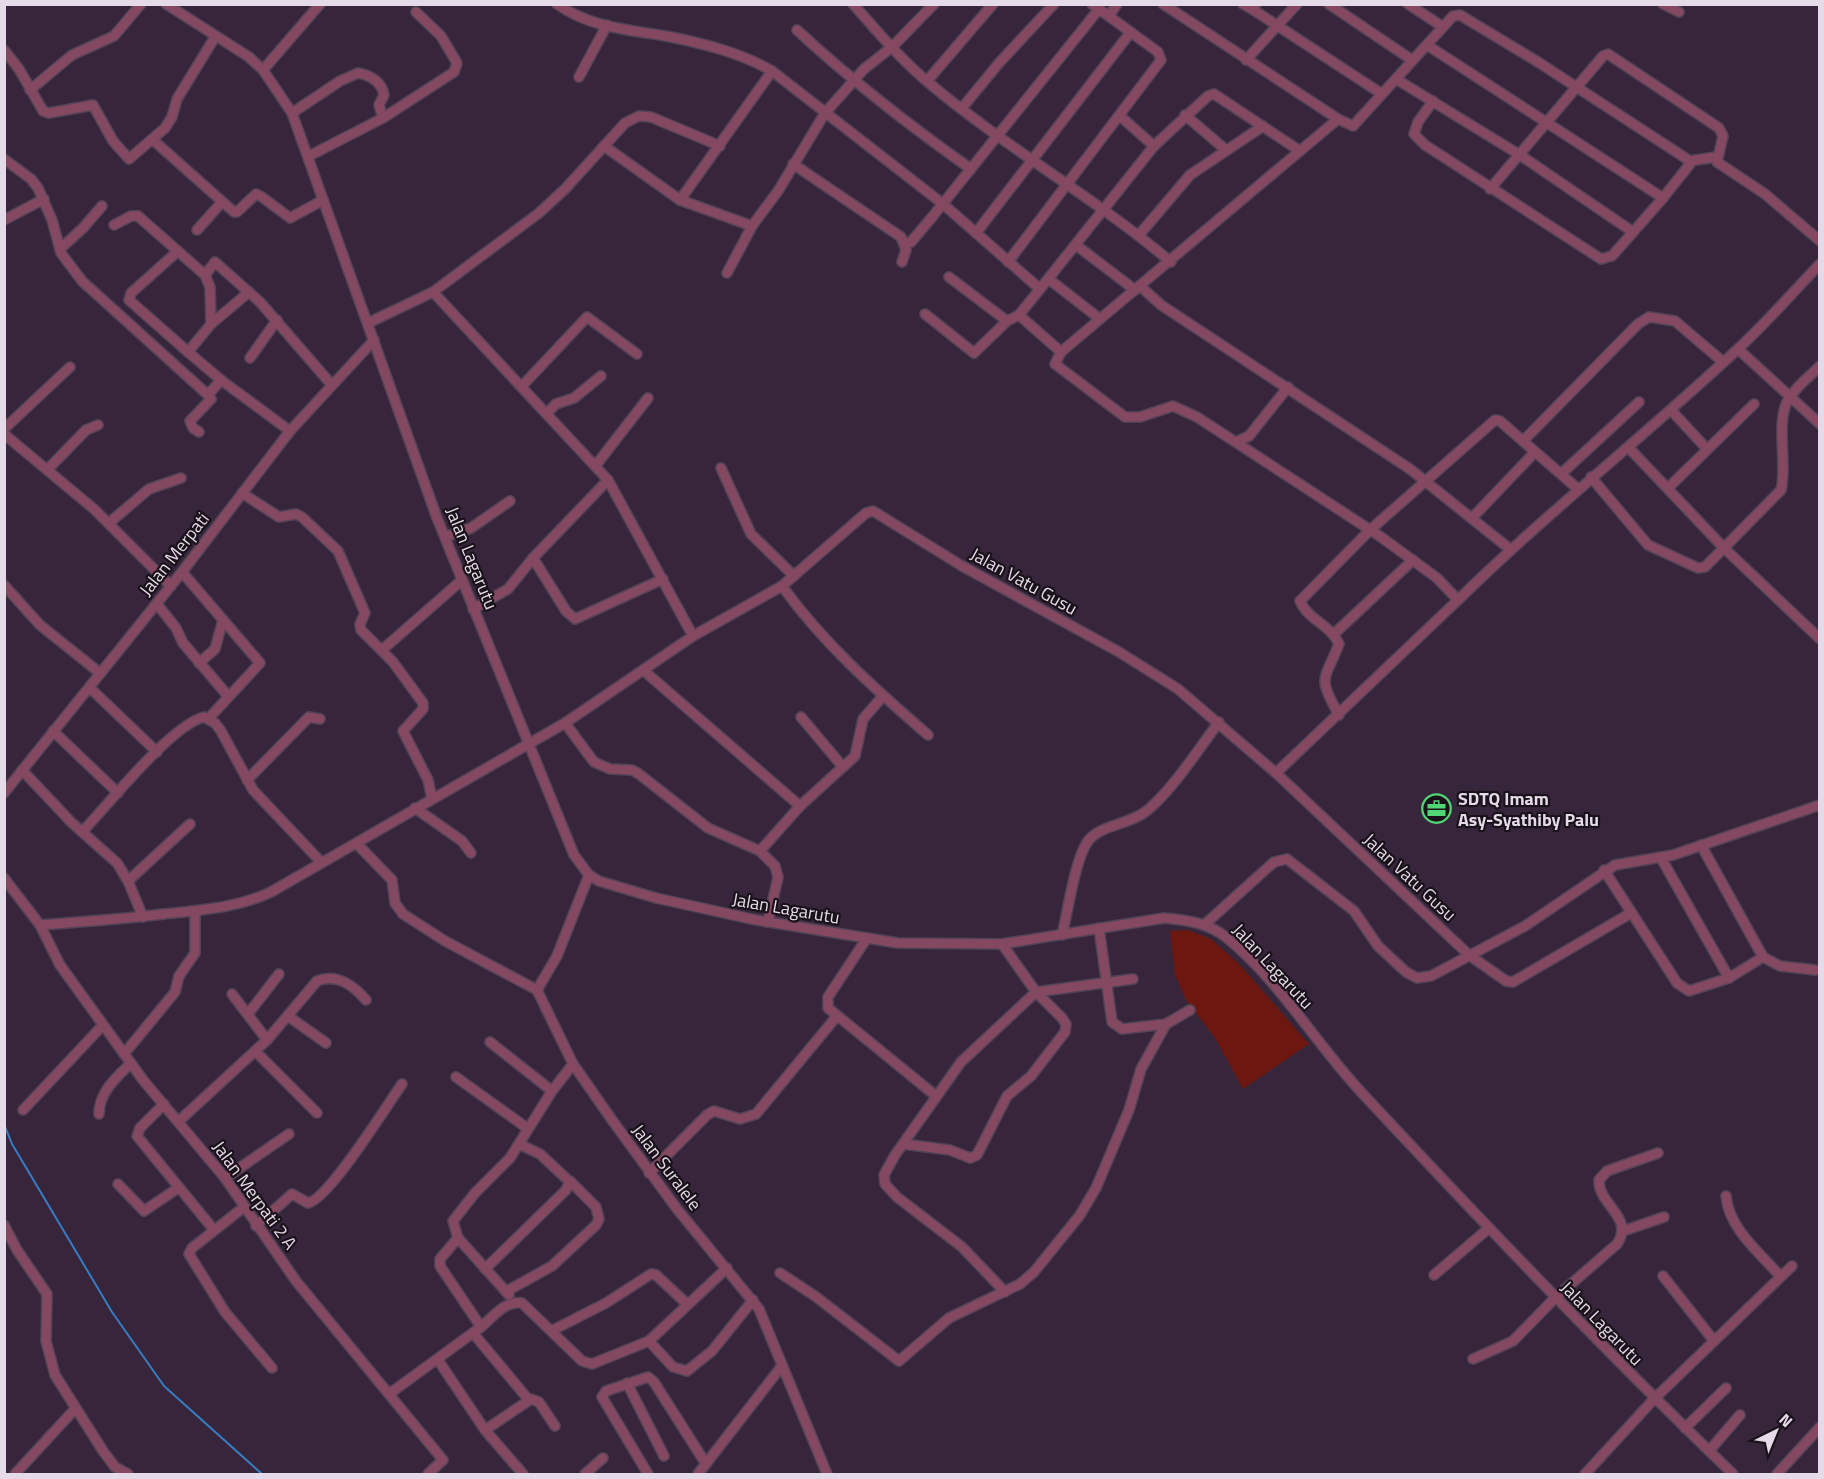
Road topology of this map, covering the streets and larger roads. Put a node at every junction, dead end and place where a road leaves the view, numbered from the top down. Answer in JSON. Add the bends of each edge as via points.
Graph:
{"nodes":[{"id":1,"x":141,"y":4,"type":"edge"},
{"id":2,"x":166,"y":4,"type":"edge"},
{"id":3,"x":557,"y":4,"type":"edge"},
{"id":4,"x":853,"y":4,"type":"edge"},
{"id":5,"x":993,"y":4,"type":"edge"},
{"id":6,"x":1054,"y":4,"type":"edge"},
{"id":7,"x":1117,"y":4,"type":"edge"},
{"id":8,"x":1163,"y":4,"type":"edge"},
{"id":9,"x":1297,"y":4,"type":"edge"},
{"id":10,"x":1329,"y":4,"type":"edge"},
{"id":11,"x":1408,"y":4,"type":"edge"},
{"id":12,"x":1663,"y":4,"type":"edge"},
{"id":13,"x":318,"y":5,"type":"edge"},
{"id":14,"x":938,"y":5,"type":"edge"},
{"id":15,"x":1250,"y":6,"type":"edge"},
{"id":16,"x":1095,"y":7,"type":"edge"},
{"id":17,"x":416,"y":12,"type":"dead end"},
{"id":18,"x":1679,"y":12,"type":"dead end"},
{"id":19,"x":1109,"y":16,"type":"junction"},
{"id":20,"x":607,"y":25,"type":"junction"},
{"id":21,"x":1278,"y":26,"type":"junction"},
{"id":22,"x":1443,"y":27,"type":"junction"},
{"id":23,"x":797,"y":30,"type":"dead end"},
{"id":24,"x":1130,"y":33,"type":"junction"},
{"id":25,"x":215,"y":37,"type":"junction"},
{"id":26,"x":1427,"y":45,"type":"junction"},
{"id":27,"x":892,"y":47,"type":"junction"},
{"id":28,"x":4,"y":50,"type":"edge"},
{"id":29,"x":1246,"y":60,"type":"junction"},
{"id":30,"x":1412,"y":60,"type":"junction"},
{"id":31,"x":263,"y":70,"type":"junction"},
{"id":32,"x":772,"y":70,"type":"junction"},
{"id":33,"x":579,"y":77,"type":"dead end"},
{"id":34,"x":1396,"y":79,"type":"junction"},
{"id":35,"x":853,"y":80,"type":"junction"},
{"id":36,"x":927,"y":81,"type":"junction"},
{"id":37,"x":1578,"y":88,"type":"junction"},
{"id":38,"x":30,"y":90,"type":"junction"},
{"id":39,"x":1382,"y":94,"type":"junction"},
{"id":40,"x":1433,"y":101,"type":"junction"},
{"id":41,"x":962,"y":108,"type":"junction"},
{"id":42,"x":292,"y":113,"type":"junction"},
{"id":43,"x":825,"y":114,"type":"junction"},
{"id":44,"x":1185,"y":114,"type":"junction"},
{"id":45,"x":1120,"y":116,"type":"junction"},
{"id":46,"x":383,"y":118,"type":"junction"},
{"id":47,"x":1338,"y":119,"type":"junction"},
{"id":48,"x":1548,"y":122,"type":"junction"},
{"id":49,"x":1263,"y":126,"type":"junction"},
{"id":50,"x":996,"y":134,"type":"junction"},
{"id":51,"x":153,"y":140,"type":"junction"},
{"id":52,"x":604,"y":146,"type":"junction"},
{"id":53,"x":720,"y":146,"type":"junction"},
{"id":54,"x":1154,"y":146,"type":"junction"},
{"id":55,"x":1226,"y":150,"type":"junction"},
{"id":56,"x":1300,"y":151,"type":"junction"},
{"id":57,"x":1520,"y":155,"type":"junction"},
{"id":58,"x":309,"y":156,"type":"junction"},
{"id":59,"x":1716,"y":157,"type":"junction"},
{"id":60,"x":4,"y":159,"type":"edge"},
{"id":61,"x":1033,"y":160,"type":"junction"},
{"id":62,"x":1689,"y":161,"type":"junction"},
{"id":63,"x":793,"y":164,"type":"junction"},
{"id":64,"x":971,"y":169,"type":"junction"},
{"id":65,"x":1069,"y":184,"type":"junction"},
{"id":66,"x":1490,"y":189,"type":"junction"},
{"id":67,"x":1664,"y":198,"type":"junction"},
{"id":68,"x":44,"y":199,"type":"junction"},
{"id":69,"x":323,"y":200,"type":"junction"},
{"id":70,"x":680,"y":200,"type":"junction"},
{"id":71,"x":222,"y":202,"type":"junction"},
{"id":72,"x":943,"y":204,"type":"junction"},
{"id":73,"x":102,"y":206,"type":"dead end"},
{"id":74,"x":1103,"y":209,"type":"junction"},
{"id":75,"x":5,"y":220,"type":"edge"},
{"id":76,"x":114,"y":225,"type":"dead end"},
{"id":77,"x":752,"y":226,"type":"junction"},
{"id":78,"x":197,"y":230,"type":"dead end"},
{"id":79,"x":1633,"y":232,"type":"junction"},
{"id":80,"x":976,"y":234,"type":"junction"},
{"id":81,"x":1139,"y":235,"type":"junction"},
{"id":82,"x":1820,"y":241,"type":"edge"},
{"id":83,"x":904,"y":244,"type":"junction"},
{"id":84,"x":1076,"y":245,"type":"junction"},
{"id":85,"x":60,"y":249,"type":"junction"},
{"id":86,"x":178,"y":251,"type":"junction"},
{"id":87,"x":1171,"y":261,"type":"junction"},
{"id":88,"x":902,"y":262,"type":"dead end"},
{"id":89,"x":1008,"y":262,"type":"junction"},
{"id":90,"x":1820,"y":264,"type":"edge"},
{"id":91,"x":727,"y":273,"type":"dead end"},
{"id":92,"x":205,"y":275,"type":"junction"},
{"id":93,"x":949,"y":277,"type":"dead end"},
{"id":94,"x":1050,"y":279,"type":"junction"},
{"id":95,"x":1137,"y":288,"type":"junction"},
{"id":96,"x":1040,"y":289,"type":"junction"},
{"id":97,"x":249,"y":292,"type":"junction"},
{"id":98,"x":433,"y":292,"type":"junction"},
{"id":99,"x":926,"y":314,"type":"dead end"},
{"id":100,"x":1019,"y":315,"type":"junction"},
{"id":101,"x":277,"y":320,"type":"junction"},
{"id":102,"x":1100,"y":320,"type":"junction"},
{"id":103,"x":1006,"y":321,"type":"junction"},
{"id":104,"x":368,"y":323,"type":"junction"},
{"id":105,"x":211,"y":324,"type":"junction"},
{"id":106,"x":374,"y":340,"type":"junction"},
{"id":107,"x":1738,"y":349,"type":"junction"},
{"id":108,"x":188,"y":352,"type":"junction"},
{"id":109,"x":1061,"y":352,"type":"junction"},
{"id":110,"x":638,"y":354,"type":"dead end"},
{"id":111,"x":250,"y":358,"type":"dead end"},
{"id":112,"x":1722,"y":361,"type":"junction"},
{"id":113,"x":1820,"y":366,"type":"edge"},
{"id":114,"x":70,"y":367,"type":"dead end"},
{"id":115,"x":601,"y":376,"type":"dead end"},
{"id":116,"x":222,"y":380,"type":"junction"},
{"id":117,"x":332,"y":384,"type":"junction"},
{"id":118,"x":522,"y":386,"type":"junction"},
{"id":119,"x":1288,"y":387,"type":"junction"},
{"id":120,"x":208,"y":395,"type":"junction"},
{"id":121,"x":648,"y":398,"type":"dead end"},
{"id":122,"x":1788,"y":398,"type":"junction"},
{"id":123,"x":1639,"y":402,"type":"dead end"},
{"id":124,"x":1754,"y":404,"type":"dead end"},
{"id":125,"x":1671,"y":410,"type":"junction"},
{"id":126,"x":547,"y":413,"type":"junction"},
{"id":127,"x":1820,"y":424,"type":"edge"},
{"id":128,"x":98,"y":425,"type":"dead end"},
{"id":129,"x":4,"y":429,"type":"edge"},
{"id":130,"x":290,"y":430,"type":"junction"},
{"id":131,"x":199,"y":432,"type":"dead end"},
{"id":132,"x":4,"y":434,"type":"edge"},
{"id":133,"x":1523,"y":441,"type":"junction"},
{"id":134,"x":1236,"y":442,"type":"junction"},
{"id":135,"x":1629,"y":448,"type":"junction"},
{"id":136,"x":1707,"y":449,"type":"junction"},
{"id":137,"x":1535,"y":452,"type":"junction"},
{"id":138,"x":596,"y":465,"type":"junction"},
{"id":139,"x":721,"y":468,"type":"dead end"},
{"id":140,"x":48,"y":469,"type":"junction"},
{"id":141,"x":1561,"y":474,"type":"junction"},
{"id":142,"x":1591,"y":477,"type":"junction"},
{"id":143,"x":181,"y":478,"type":"dead end"},
{"id":144,"x":608,"y":480,"type":"junction"},
{"id":145,"x":1425,"y":480,"type":"junction"},
{"id":146,"x":1668,"y":488,"type":"junction"},
{"id":147,"x":1578,"y":489,"type":"junction"},
{"id":148,"x":242,"y":493,"type":"junction"},
{"id":149,"x":510,"y":501,"type":"dead end"},
{"id":150,"x":1472,"y":518,"type":"junction"},
{"id":151,"x":110,"y":523,"type":"junction"},
{"id":152,"x":1370,"y":530,"type":"junction"},
{"id":153,"x":445,"y":537,"type":"junction"},
{"id":154,"x":1724,"y":548,"type":"junction"},
{"id":155,"x":1511,"y":550,"type":"junction"},
{"id":156,"x":533,"y":558,"type":"junction"},
{"id":157,"x":1413,"y":560,"type":"junction"},
{"id":158,"x":182,"y":572,"type":"junction"},
{"id":159,"x":794,"y":576,"type":"junction"},
{"id":160,"x":663,"y":579,"type":"junction"},
{"id":161,"x":462,"y":580,"type":"junction"},
{"id":162,"x":4,"y":585,"type":"edge"},
{"id":163,"x":171,"y":586,"type":"junction"},
{"id":164,"x":782,"y":586,"type":"junction"},
{"id":165,"x":1458,"y":600,"type":"junction"},
{"id":166,"x":157,"y":604,"type":"junction"},
{"id":167,"x":473,"y":609,"type":"junction"},
{"id":168,"x":223,"y":620,"type":"junction"},
{"id":169,"x":1335,"y":634,"type":"junction"},
{"id":170,"x":693,"y":636,"type":"junction"},
{"id":171,"x":1820,"y":639,"type":"edge"},
{"id":172,"x":382,"y":650,"type":"junction"},
{"id":173,"x":198,"y":663,"type":"junction"},
{"id":174,"x":643,"y":670,"type":"junction"},
{"id":175,"x":100,"y":673,"type":"junction"},
{"id":176,"x":90,"y":688,"type":"junction"},
{"id":177,"x":228,"y":696,"type":"junction"},
{"id":178,"x":883,"y":696,"type":"junction"},
{"id":179,"x":1339,"y":715,"type":"junction"},
{"id":180,"x":801,"y":717,"type":"dead end"},
{"id":181,"x":209,"y":718,"type":"junction"},
{"id":182,"x":320,"y":719,"type":"dead end"},
{"id":183,"x":1219,"y":722,"type":"junction"},
{"id":184,"x":565,"y":723,"type":"junction"},
{"id":185,"x":53,"y":731,"type":"junction"},
{"id":186,"x":928,"y":735,"type":"dead end"},
{"id":187,"x":529,"y":742,"type":"junction"},
{"id":188,"x":157,"y":752,"type":"junction"},
{"id":189,"x":843,"y":767,"type":"junction"},
{"id":190,"x":22,"y":770,"type":"junction"},
{"id":191,"x":1276,"y":773,"type":"junction"},
{"id":192,"x":247,"y":780,"type":"junction"},
{"id":193,"x":4,"y":793,"type":"edge"},
{"id":194,"x":118,"y":793,"type":"junction"},
{"id":195,"x":432,"y":799,"type":"junction"},
{"id":196,"x":800,"y":806,"type":"junction"},
{"id":197,"x":1820,"y":806,"type":"edge"},
{"id":198,"x":416,"y":808,"type":"junction"},
{"id":199,"x":190,"y":824,"type":"dead end"},
{"id":200,"x":82,"y":832,"type":"junction"},
{"id":201,"x":357,"y":844,"type":"junction"},
{"id":202,"x":1701,"y":845,"type":"junction"},
{"id":203,"x":760,"y":851,"type":"junction"},
{"id":204,"x":471,"y":854,"type":"dead end"},
{"id":205,"x":1661,"y":858,"type":"junction"},
{"id":206,"x":321,"y":862,"type":"junction"},
{"id":207,"x":1604,"y":870,"type":"junction"},
{"id":208,"x":589,"y":875,"type":"junction"},
{"id":209,"x":4,"y":878,"type":"edge"},
{"id":210,"x":128,"y":881,"type":"junction"},
{"id":211,"x":195,"y":911,"type":"junction"},
{"id":212,"x":1631,"y":913,"type":"junction"},
{"id":213,"x":142,"y":916,"type":"junction"},
{"id":214,"x":768,"y":922,"type":"junction"},
{"id":215,"x":40,"y":925,"type":"junction"},
{"id":216,"x":1204,"y":925,"type":"junction"},
{"id":217,"x":1099,"y":928,"type":"junction"},
{"id":218,"x":1062,"y":935,"type":"junction"},
{"id":219,"x":867,"y":938,"type":"junction"},
{"id":220,"x":1002,"y":944,"type":"junction"},
{"id":221,"x":1469,"y":955,"type":"junction"},
{"id":222,"x":1763,"y":957,"type":"junction"},
{"id":223,"x":1815,"y":970,"type":"dead end"},
{"id":224,"x":279,"y":974,"type":"dead end"},
{"id":225,"x":1729,"y":978,"type":"junction"},
{"id":226,"x":1133,"y":979,"type":"dead end"},
{"id":227,"x":1106,"y":982,"type":"junction"},
{"id":228,"x":537,"y":990,"type":"junction"},
{"id":229,"x":1036,"y":992,"type":"junction"},
{"id":230,"x":232,"y":994,"type":"dead end"},
{"id":231,"x":366,"y":1000,"type":"dead end"},
{"id":232,"x":1190,"y":1010,"type":"dead end"},
{"id":233,"x":248,"y":1014,"type":"junction"},
{"id":234,"x":288,"y":1016,"type":"junction"},
{"id":235,"x":837,"y":1016,"type":"junction"},
{"id":236,"x":1166,"y":1024,"type":"junction"},
{"id":237,"x":103,"y":1025,"type":"junction"},
{"id":238,"x":267,"y":1040,"type":"junction"},
{"id":239,"x":490,"y":1042,"type":"dead end"},
{"id":240,"x":326,"y":1043,"type":"dead end"},
{"id":241,"x":255,"y":1052,"type":"junction"},
{"id":242,"x":124,"y":1054,"type":"junction"},
{"id":243,"x":131,"y":1063,"type":"junction"},
{"id":244,"x":573,"y":1064,"type":"junction"},
{"id":245,"x":456,"y":1077,"type":"dead end"},
{"id":246,"x":402,"y":1084,"type":"dead end"},
{"id":247,"x":552,"y":1091,"type":"junction"},
{"id":248,"x":936,"y":1096,"type":"junction"},
{"id":249,"x":164,"y":1104,"type":"junction"},
{"id":250,"x":23,"y":1110,"type":"dead end"},
{"id":251,"x":317,"y":1113,"type":"dead end"},
{"id":252,"x":99,"y":1114,"type":"dead end"},
{"id":253,"x":179,"y":1121,"type":"junction"},
{"id":254,"x":527,"y":1128,"type":"junction"},
{"id":255,"x":289,"y":1134,"type":"dead end"},
{"id":256,"x":519,"y":1144,"type":"junction"},
{"id":257,"x":903,"y":1144,"type":"junction"},
{"id":258,"x":1658,"y":1153,"type":"dead end"},
{"id":259,"x":649,"y":1173,"type":"junction"},
{"id":260,"x":225,"y":1178,"type":"junction"},
{"id":261,"x":570,"y":1181,"type":"junction"},
{"id":262,"x":118,"y":1184,"type":"dead end"},
{"id":263,"x":178,"y":1188,"type":"junction"},
{"id":264,"x":1726,"y":1196,"type":"dead end"},
{"id":265,"x":244,"y":1207,"type":"junction"},
{"id":266,"x":1664,"y":1217,"type":"dead end"},
{"id":267,"x":4,"y":1225,"type":"edge"},
{"id":268,"x":256,"y":1226,"type":"junction"},
{"id":269,"x":1489,"y":1228,"type":"junction"},
{"id":270,"x":214,"y":1230,"type":"junction"},
{"id":271,"x":1623,"y":1231,"type":"junction"},
{"id":272,"x":459,"y":1239,"type":"junction"},
{"id":273,"x":1792,"y":1266,"type":"dead end"},
{"id":274,"x":727,"y":1268,"type":"junction"},
{"id":275,"x":484,"y":1269,"type":"junction"},
{"id":276,"x":780,"y":1273,"type":"dead end"},
{"id":277,"x":1434,"y":1275,"type":"dead end"},
{"id":278,"x":1663,"y":1276,"type":"dead end"},
{"id":279,"x":1780,"y":1276,"type":"junction"},
{"id":280,"x":507,"y":1291,"type":"junction"},
{"id":281,"x":1005,"y":1292,"type":"junction"},
{"id":282,"x":1555,"y":1298,"type":"junction"},
{"id":283,"x":753,"y":1300,"type":"junction"},
{"id":284,"x":513,"y":1302,"type":"junction"},
{"id":285,"x":686,"y":1303,"type":"junction"},
{"id":286,"x":477,"y":1330,"type":"junction"},
{"id":287,"x":553,"y":1330,"type":"junction"},
{"id":288,"x":649,"y":1341,"type":"junction"},
{"id":289,"x":1714,"y":1341,"type":"junction"},
{"id":290,"x":438,"y":1359,"type":"junction"},
{"id":291,"x":1473,"y":1359,"type":"dead end"},
{"id":292,"x":781,"y":1366,"type":"junction"},
{"id":293,"x":272,"y":1368,"type":"dead end"},
{"id":294,"x":627,"y":1383,"type":"junction"},
{"id":295,"x":1726,"y":1388,"type":"dead end"},
{"id":296,"x":389,"y":1394,"type":"junction"},
{"id":297,"x":528,"y":1399,"type":"junction"},
{"id":298,"x":1654,"y":1399,"type":"junction"},
{"id":299,"x":75,"y":1409,"type":"junction"},
{"id":300,"x":1740,"y":1415,"type":"dead end"},
{"id":301,"x":555,"y":1425,"type":"dead end"},
{"id":302,"x":1820,"y":1427,"type":"edge"},
{"id":303,"x":1684,"y":1428,"type":"junction"},
{"id":304,"x":485,"y":1430,"type":"junction"},
{"id":305,"x":1708,"y":1451,"type":"junction"},
{"id":306,"x":664,"y":1456,"type":"dead end"},
{"id":307,"x":603,"y":1458,"type":"dead end"},
{"id":308,"x":706,"y":1464,"type":"junction"},
{"id":309,"x":15,"y":1474,"type":"edge"},
{"id":310,"x":128,"y":1474,"type":"edge"},
{"id":311,"x":428,"y":1474,"type":"edge"},
{"id":312,"x":523,"y":1474,"type":"edge"},
{"id":313,"x":585,"y":1474,"type":"edge"},
{"id":314,"x":648,"y":1474,"type":"edge"},
{"id":315,"x":698,"y":1474,"type":"edge"},
{"id":316,"x":827,"y":1474,"type":"edge"},
{"id":317,"x":1586,"y":1474,"type":"edge"},
{"id":318,"x":1733,"y":1474,"type":"edge"},
{"id":319,"x":1777,"y":1474,"type":"edge"}],
"edges":[{"from":1,"to":38,"type":"street","via":[[114,36],[72,56]]},
{"from":2,"to":25,"type":"street","name":"Jalan Lagarutu"},
{"from":3,"to":20,"type":"street","via":[[582,19]]},
{"from":4,"to":27,"type":"street"},
{"from":5,"to":36,"type":"street"},
{"from":6,"to":41,"type":"street"},
{"from":7,"to":19,"type":"street"},
{"from":8,"to":29,"type":"street"},
{"from":9,"to":21,"type":"street"},
{"from":10,"to":30,"type":"street"},
{"from":11,"to":22,"type":"street"},
{"from":12,"to":18,"type":"street"},
{"from":13,"to":31,"type":"street"},
{"from":14,"to":27,"type":"street"},
{"from":15,"to":21,"type":"street"},
{"from":16,"to":19,"type":"street"},
{"from":16,"to":50,"type":"street"},
{"from":17,"to":46,"type":"street","via":[[441,36],[454,55],[457,68],[450,77]]},
{"from":19,"to":24,"type":"street"},
{"from":20,"to":32,"type":"street","via":[[718,49]]},
{"from":20,"to":33,"type":"street"},
{"from":21,"to":29,"type":"street"},
{"from":21,"to":39,"type":"street"},
{"from":22,"to":26,"type":"street"},
{"from":22,"to":37,"type":"street","via":[[1453,16],[1460,15]]},
{"from":23,"to":35,"type":"street"},
{"from":24,"to":45,"type":"street","via":[[1158,52],[1161,60]]},
{"from":24,"to":61,"type":"street"},
{"from":25,"to":31,"type":"street","name":"Jalan Lagarutu"},
{"from":25,"to":51,"type":"street","via":[[177,99],[172,117]]},
{"from":26,"to":30,"type":"street"},
{"from":26,"to":48,"type":"street"},
{"from":27,"to":35,"type":"street"},
{"from":27,"to":36,"type":"street"},
{"from":28,"to":38,"type":"street"},
{"from":29,"to":47,"type":"street"},
{"from":30,"to":34,"type":"street"},
{"from":31,"to":42,"type":"street","name":"Jalan Lagarutu"},
{"from":32,"to":43,"type":"street"},
{"from":32,"to":53,"type":"street"},
{"from":34,"to":39,"type":"street"},
{"from":34,"to":40,"type":"street"},
{"from":35,"to":43,"type":"street"},
{"from":35,"to":64,"type":"street"},
{"from":36,"to":41,"type":"street"},
{"from":37,"to":48,"type":"street"},
{"from":37,"to":59,"type":"street","via":[[1603,56],[1611,55],[1719,128],[1723,136]]},
{"from":37,"to":62,"type":"street"},
{"from":38,"to":51,"type":"street","via":[[46,113],[94,106],[113,141],[129,159]]},
{"from":39,"to":47,"type":"street","via":[[1356,125],[1349,126]]},
{"from":40,"to":57,"type":"street"},
{"from":40,"to":66,"type":"street","via":[[1414,134]]},
{"from":41,"to":50,"type":"street"},
{"from":42,"to":46,"type":"street","via":[[358,73],[382,88],[384,95],[379,105]]},
{"from":42,"to":58,"type":"street","name":"Jalan Lagarutu"},
{"from":43,"to":63,"type":"street"},
{"from":43,"to":72,"type":"street"},
{"from":44,"to":49,"type":"street","via":[[1214,94]]},
{"from":44,"to":54,"type":"street"},
{"from":44,"to":55,"type":"street"},
{"from":45,"to":54,"type":"street"},
{"from":45,"to":65,"type":"street"},
{"from":46,"to":58,"type":"street"},
{"from":47,"to":56,"type":"street"},
{"from":48,"to":57,"type":"street"},
{"from":48,"to":67,"type":"street"},
{"from":49,"to":55,"type":"street"},
{"from":49,"to":56,"type":"street"},
{"from":50,"to":61,"type":"street"},
{"from":50,"to":64,"type":"street"},
{"from":51,"to":71,"type":"street"},
{"from":52,"to":53,"type":"street","via":[[625,123],[639,116],[651,117]]},
{"from":52,"to":70,"type":"street"},
{"from":52,"to":98,"type":"street","via":[[539,213]]},
{"from":53,"to":70,"type":"street"},
{"from":54,"to":74,"type":"street"},
{"from":55,"to":81,"type":"street","via":[[1182,181]]},
{"from":56,"to":87,"type":"street"},
{"from":57,"to":66,"type":"street"},
{"from":57,"to":79,"type":"street"},
{"from":58,"to":69,"type":"street","name":"Jalan Lagarutu"},
{"from":59,"to":62,"type":"street"},
{"from":59,"to":82,"type":"street","via":[[1717,162],[1765,194]]},
{"from":60,"to":68,"type":"street","via":[[31,179]]},
{"from":61,"to":65,"type":"street"},
{"from":61,"to":80,"type":"street"},
{"from":62,"to":67,"type":"street"},
{"from":63,"to":77,"type":"street"},
{"from":63,"to":83,"type":"street","via":[[901,237]]},
{"from":64,"to":72,"type":"street"},
{"from":65,"to":74,"type":"street"},
{"from":65,"to":89,"type":"street"},
{"from":66,"to":79,"type":"street","via":[[1596,258],[1612,256]]},
{"from":67,"to":79,"type":"street"},
{"from":68,"to":75,"type":"street"},
{"from":68,"to":85,"type":"street"},
{"from":69,"to":71,"type":"street","via":[[290,218],[259,195],[237,212]]},
{"from":69,"to":104,"type":"street","name":"Jalan Lagarutu"},
{"from":70,"to":77,"type":"street"},
{"from":71,"to":78,"type":"street"},
{"from":72,"to":80,"type":"street"},
{"from":72,"to":83,"type":"street","via":[[911,242]]},
{"from":73,"to":85,"type":"street"},
{"from":74,"to":81,"type":"street"},
{"from":74,"to":84,"type":"street"},
{"from":76,"to":86,"type":"street","via":[[136,215]]},
{"from":77,"to":91,"type":"street"},
{"from":80,"to":89,"type":"street"},
{"from":81,"to":87,"type":"street"},
{"from":83,"to":88,"type":"street"},
{"from":84,"to":94,"type":"street"},
{"from":84,"to":95,"type":"street"},
{"from":85,"to":120,"type":"street","via":[[86,285]]},
{"from":86,"to":92,"type":"street"},
{"from":86,"to":108,"type":"street","via":[[131,293],[129,300]]},
{"from":87,"to":95,"type":"street"},
{"from":89,"to":96,"type":"street"},
{"from":90,"to":107,"type":"street"},
{"from":92,"to":97,"type":"street","via":[[217,263]]},
{"from":92,"to":105,"type":"street","via":[[210,287]]},
{"from":93,"to":103,"type":"street"},
{"from":94,"to":96,"type":"street"},
{"from":94,"to":102,"type":"street"},
{"from":95,"to":102,"type":"street"},
{"from":95,"to":119,"type":"street"},
{"from":96,"to":100,"type":"street"},
{"from":97,"to":101,"type":"street"},
{"from":97,"to":105,"type":"street"},
{"from":98,"to":104,"type":"street"},
{"from":98,"to":118,"type":"street"},
{"from":99,"to":103,"type":"street","via":[[974,353]]},
{"from":100,"to":103,"type":"street"},
{"from":100,"to":109,"type":"street"},
{"from":101,"to":111,"type":"street"},
{"from":101,"to":117,"type":"street"},
{"from":102,"to":109,"type":"street"},
{"from":104,"to":106,"type":"street","name":"Jalan Lagarutu"},
{"from":105,"to":108,"type":"street"},
{"from":106,"to":117,"type":"street","name":"Jalan Merpati"},
{"from":106,"to":153,"type":"street","name":"Jalan Lagarutu"},
{"from":107,"to":112,"type":"street"},
{"from":107,"to":122,"type":"street"},
{"from":108,"to":116,"type":"street"},
{"from":109,"to":134,"type":"street","via":[[1055,364],[1125,417],[1140,417],[1173,406]]},
{"from":110,"to":118,"type":"street","via":[[587,317]]},
{"from":112,"to":125,"type":"street"},
{"from":112,"to":133,"type":"street","via":[[1675,321],[1648,317]]},
{"from":113,"to":122,"type":"street"},
{"from":114,"to":129,"type":"street"},
{"from":115,"to":126,"type":"street"},
{"from":116,"to":120,"type":"street"},
{"from":116,"to":130,"type":"street"},
{"from":117,"to":130,"type":"street","name":"Jalan Merpati"},
{"from":118,"to":126,"type":"street"},
{"from":119,"to":134,"type":"street","via":[[1249,436]]},
{"from":119,"to":145,"type":"street"},
{"from":120,"to":131,"type":"street","via":[[211,399],[190,421]]},
{"from":121,"to":138,"type":"street"},
{"from":122,"to":127,"type":"street"},
{"from":122,"to":154,"type":"street","via":[[1783,422],[1781,490]]},
{"from":123,"to":141,"type":"street"},
{"from":124,"to":136,"type":"street"},
{"from":125,"to":135,"type":"street"},
{"from":125,"to":136,"type":"street"},
{"from":126,"to":138,"type":"street"},
{"from":128,"to":140,"type":"street","via":[[86,430]]},
{"from":130,"to":148,"type":"street","name":"Jalan Merpati"},
{"from":132,"to":140,"type":"street"},
{"from":133,"to":137,"type":"street"},
{"from":133,"to":145,"type":"street","via":[[1495,420]]},
{"from":134,"to":152,"type":"street"},
{"from":135,"to":142,"type":"street"},
{"from":135,"to":146,"type":"street"},
{"from":136,"to":146,"type":"street"},
{"from":137,"to":141,"type":"street"},
{"from":137,"to":150,"type":"street"},
{"from":138,"to":144,"type":"street"},
{"from":139,"to":159,"type":"street","via":[[751,534]]},
{"from":140,"to":151,"type":"street"},
{"from":141,"to":147,"type":"street"},
{"from":142,"to":147,"type":"street"},
{"from":142,"to":154,"type":"street","via":[[1648,545],[1658,551],[1698,568],[1709,565]]},
{"from":143,"to":151,"type":"street","via":[[149,489]]},
{"from":144,"to":156,"type":"street"},
{"from":144,"to":160,"type":"street"},
{"from":145,"to":150,"type":"street"},
{"from":145,"to":152,"type":"street"},
{"from":146,"to":154,"type":"street"},
{"from":147,"to":155,"type":"street"},
{"from":148,"to":158,"type":"street","name":"Jalan Merpati"},
{"from":148,"to":172,"type":"street","via":[[279,517],[302,517],[333,545],[349,571],[364,610],[361,630]]},
{"from":149,"to":153,"type":"street","via":[[471,528]]},
{"from":150,"to":155,"type":"street"},
{"from":151,"to":163,"type":"street"},
{"from":152,"to":157,"type":"street"},
{"from":152,"to":169,"type":"street","via":[[1300,601],[1303,609]]},
{"from":153,"to":161,"type":"street","name":"Jalan Lagarutu"},
{"from":154,"to":171,"type":"street"},
{"from":155,"to":165,"type":"street"},
{"from":156,"to":160,"type":"street","via":[[573,619]]},
{"from":156,"to":167,"type":"street","via":[[508,589]]},
{"from":157,"to":165,"type":"street"},
{"from":157,"to":169,"type":"street"},
{"from":158,"to":163,"type":"street","name":"Jalan Merpati"},
{"from":158,"to":168,"type":"street"},
{"from":159,"to":164,"type":"street","name":"Jalan Vatu Gusu"},
{"from":159,"to":183,"type":"street","name":"Jalan Vatu Gusu","via":[[873,511],[962,566],[1161,676]]},
{"from":160,"to":170,"type":"street"},
{"from":161,"to":167,"type":"street","name":"Jalan Lagarutu"},
{"from":161,"to":172,"type":"street"},
{"from":162,"to":175,"type":"street","via":[[35,620]]},
{"from":163,"to":166,"type":"street","name":"Jalan Merpati"},
{"from":164,"to":170,"type":"street","name":"Jalan Vatu Gusu"},
{"from":164,"to":178,"type":"street","via":[[812,625]]},
{"from":165,"to":179,"type":"street"},
{"from":166,"to":173,"type":"street"},
{"from":166,"to":175,"type":"street","name":"Jalan Merpati"},
{"from":167,"to":187,"type":"street","name":"Jalan Lagarutu"},
{"from":168,"to":173,"type":"street","via":[[215,649]]},
{"from":168,"to":177,"type":"street","via":[[260,663]]},
{"from":169,"to":179,"type":"street","via":[[1339,644],[1324,671],[1323,682]]},
{"from":170,"to":174,"type":"street","name":"Jalan Vatu Gusu"},
{"from":172,"to":195,"type":"street","via":[[424,705],[403,731],[428,780]]},
{"from":173,"to":177,"type":"street"},
{"from":174,"to":184,"type":"street","name":"Jalan Vatu Gusu"},
{"from":174,"to":196,"type":"street"},
{"from":175,"to":176,"type":"street","name":"Jalan Merpati"},
{"from":176,"to":185,"type":"street","name":"Jalan Merpati"},
{"from":176,"to":188,"type":"street"},
{"from":177,"to":181,"type":"street"},
{"from":178,"to":186,"type":"street"},
{"from":178,"to":189,"type":"street","via":[[863,719],[855,756]]},
{"from":179,"to":191,"type":"street"},
{"from":180,"to":189,"type":"street"},
{"from":181,"to":188,"type":"street","via":[[186,726]]},
{"from":181,"to":192,"type":"street","via":[[221,731]]},
{"from":182,"to":192,"type":"street","via":[[309,717]]},
{"from":183,"to":191,"type":"street","name":"Jalan Vatu Gusu"},
{"from":183,"to":218,"type":"street","via":[[1147,811],[1096,833],[1087,842]]},
{"from":184,"to":187,"type":"street","name":"Jalan Vatu Gusu"},
{"from":184,"to":203,"type":"street","via":[[594,762],[610,770],[632,770],[708,828]]},
{"from":185,"to":190,"type":"street","name":"Jalan Merpati"},
{"from":185,"to":194,"type":"street"},
{"from":187,"to":195,"type":"street"},
{"from":187,"to":208,"type":"street","name":"Jalan Lagarutu","via":[[574,855]]},
{"from":188,"to":194,"type":"street"},
{"from":189,"to":196,"type":"street"},
{"from":190,"to":193,"type":"street","name":"Jalan Merpati"},
{"from":190,"to":200,"type":"street"},
{"from":191,"to":221,"type":"street","name":"Jalan Vatu Gusu"},
{"from":192,"to":206,"type":"street"},
{"from":194,"to":200,"type":"street"},
{"from":195,"to":198,"type":"street"},
{"from":196,"to":203,"type":"street"},
{"from":197,"to":202,"type":"street"},
{"from":198,"to":201,"type":"street"},
{"from":198,"to":204,"type":"street","via":[[462,841]]},
{"from":199,"to":210,"type":"street"},
{"from":200,"to":210,"type":"street","via":[[117,863]]},
{"from":201,"to":206,"type":"street"},
{"from":201,"to":228,"type":"street","via":[[392,880],[395,903],[403,914]]},
{"from":202,"to":205,"type":"street"},
{"from":202,"to":222,"type":"street"},
{"from":203,"to":214,"type":"street","via":[[778,872]]},
{"from":205,"to":207,"type":"street","via":[[1628,861]]},
{"from":205,"to":225,"type":"street"},
{"from":206,"to":211,"type":"street","via":[[254,900]]},
{"from":207,"to":212,"type":"street"},
{"from":207,"to":221,"type":"street","via":[[1525,926]]},
{"from":208,"to":214,"type":"street","name":"Jalan Lagarutu","via":[[674,902]]},
{"from":208,"to":228,"type":"street","via":[[557,956]]},
{"from":209,"to":215,"type":"street","name":"Jalan Merpati 2 A"},
{"from":210,"to":213,"type":"street"},
{"from":211,"to":213,"type":"street"},
{"from":211,"to":242,"type":"street","via":[[195,953],[179,976],[175,992]]},
{"from":212,"to":221,"type":"street","name":"Jalan Vatu Gusu","via":[[1513,982]]},
{"from":212,"to":225,"type":"street","via":[[1681,987],[1689,991]]},
{"from":213,"to":215,"type":"street"},
{"from":214,"to":219,"type":"street","name":"Jalan Lagarutu"},
{"from":215,"to":237,"type":"street","name":"Jalan Merpati 2 A","via":[[60,965]]},
{"from":216,"to":217,"type":"street","name":"Jalan Lagarutu","via":[[1164,918]]},
{"from":216,"to":221,"type":"street","via":[[1283,858],[1350,906],[1382,951],[1409,975],[1431,976]]},
{"from":216,"to":269,"type":"street","name":"Jalan Lagarutu","via":[[1226,937],[1256,967],[1359,1089]]},
{"from":217,"to":218,"type":"street","name":"Jalan Lagarutu"},
{"from":217,"to":227,"type":"street"},
{"from":218,"to":220,"type":"street","name":"Jalan Lagarutu"},
{"from":219,"to":220,"type":"street","name":"Jalan Lagarutu","via":[[914,944]]},
{"from":219,"to":235,"type":"street","via":[[828,997],[828,1008]]},
{"from":220,"to":229,"type":"street"},
{"from":222,"to":223,"type":"street","via":[[1780,966]]},
{"from":222,"to":225,"type":"street"},
{"from":224,"to":233,"type":"street"},
{"from":226,"to":227,"type":"street"},
{"from":227,"to":229,"type":"street"},
{"from":227,"to":236,"type":"street","via":[[1116,1027]]},
{"from":228,"to":244,"type":"street","name":"Jalan Suralele"},
{"from":229,"to":248,"type":"street","via":[[961,1062]]},
{"from":229,"to":257,"type":"street","via":[[1065,1022],[1065,1032],[1031,1076],[1007,1096],[977,1155],[970,1158],[950,1150]]},
{"from":230,"to":233,"type":"street"},
{"from":231,"to":234,"type":"street","via":[[350,984],[324,979],[317,981]]},
{"from":232,"to":236,"type":"street"},
{"from":233,"to":238,"type":"street"},
{"from":234,"to":238,"type":"street"},
{"from":234,"to":240,"type":"street"},
{"from":235,"to":248,"type":"street"},
{"from":235,"to":259,"type":"street","via":[[756,1113],[740,1119],[714,1111]]},
{"from":236,"to":281,"type":"street","via":[[1141,1069],[1129,1110],[1090,1200],[1034,1272]]},
{"from":237,"to":242,"type":"street","name":"Jalan Merpati 2 A"},
{"from":237,"to":250,"type":"street"},
{"from":238,"to":241,"type":"street"},
{"from":239,"to":247,"type":"street"},
{"from":241,"to":251,"type":"street"},
{"from":241,"to":253,"type":"street"},
{"from":242,"to":243,"type":"street","name":"Jalan Merpati 2 A"},
{"from":243,"to":249,"type":"street","name":"Jalan Merpati 2 A"},
{"from":243,"to":252,"type":"street","via":[[104,1093]]},
{"from":244,"to":247,"type":"street"},
{"from":244,"to":259,"type":"street","name":"Jalan Suralele"},
{"from":245,"to":254,"type":"street"},
{"from":246,"to":268,"type":"street","via":[[346,1164],[315,1199],[308,1203],[295,1193],[290,1195]]},
{"from":247,"to":254,"type":"street"},
{"from":248,"to":257,"type":"street"},
{"from":249,"to":253,"type":"street","name":"Jalan Merpati 2 A"},
{"from":249,"to":263,"type":"street","via":[[137,1134]]},
{"from":253,"to":260,"type":"street","name":"Jalan Merpati 2 A"},
{"from":254,"to":256,"type":"street"},
{"from":255,"to":260,"type":"street"},
{"from":256,"to":261,"type":"street","via":[[540,1154]]},
{"from":256,"to":272,"type":"street","via":[[456,1214],[452,1224]]},
{"from":257,"to":281,"type":"street","via":[[884,1175],[888,1188],[962,1247]]},
{"from":258,"to":271,"type":"street","via":[[1607,1171],[1599,1180]]},
{"from":259,"to":274,"type":"street","name":"Jalan Suralele"},
{"from":260,"to":265,"type":"street","name":"Jalan Merpati 2 A"},
{"from":261,"to":275,"type":"street","via":[[566,1190]]},
{"from":261,"to":280,"type":"street","via":[[596,1207],[596,1225],[552,1266]]},
{"from":262,"to":263,"type":"street","via":[[144,1211]]},
{"from":263,"to":270,"type":"street"},
{"from":264,"to":279,"type":"street","via":[[1728,1211],[1737,1227]]},
{"from":265,"to":268,"type":"street","name":"Jalan Merpati 2 A"},
{"from":265,"to":270,"type":"street"},
{"from":266,"to":271,"type":"street"},
{"from":267,"to":299,"type":"street","via":[[45,1289],[50,1360]]},
{"from":268,"to":296,"type":"street","name":"Jalan Merpati 2 A","via":[[346,1345]]},
{"from":269,"to":277,"type":"street"},
{"from":269,"to":282,"type":"street","name":"Jalan Lagarutu"},
{"from":270,"to":293,"type":"street","via":[[190,1251],[190,1257],[225,1312]]},
{"from":271,"to":282,"type":"street","via":[[1617,1244]]},
{"from":272,"to":275,"type":"street"},
{"from":272,"to":286,"type":"street","via":[[439,1263]]},
{"from":273,"to":279,"type":"street"},
{"from":274,"to":283,"type":"street","name":"Jalan Suralele"},
{"from":274,"to":285,"type":"street"},
{"from":275,"to":280,"type":"street"},
{"from":276,"to":281,"type":"street","via":[[899,1361],[949,1318]]},
{"from":278,"to":289,"type":"street"},
{"from":279,"to":289,"type":"street"},
{"from":280,"to":284,"type":"street"},
{"from":282,"to":291,"type":"street","via":[[1513,1341]]},
{"from":282,"to":298,"type":"street","name":"Jalan Lagarutu"},
{"from":283,"to":288,"type":"street","via":[[712,1351],[687,1371],[673,1367]]},
{"from":283,"to":292,"type":"street","name":"Jalan Suralele"},
{"from":284,"to":286,"type":"street"},
{"from":284,"to":287,"type":"street","via":[[526,1305]]},
{"from":285,"to":287,"type":"street","via":[[651,1274]]},
{"from":285,"to":288,"type":"street"},
{"from":286,"to":290,"type":"street"},
{"from":286,"to":297,"type":"street"},
{"from":287,"to":288,"type":"street","via":[[587,1364]]},
{"from":289,"to":298,"type":"street"},
{"from":290,"to":296,"type":"street"},
{"from":290,"to":304,"type":"street"},
{"from":292,"to":308,"type":"street"},
{"from":292,"to":316,"type":"street","name":"Jalan Suralele"},
{"from":294,"to":306,"type":"street"},
{"from":294,"to":308,"type":"street","via":[[652,1379]]},
{"from":294,"to":314,"type":"street","via":[[602,1397]]},
{"from":295,"to":303,"type":"street"},
{"from":296,"to":311,"type":"street","name":"Jalan Merpati 2 A","via":[[442,1460]]},
{"from":297,"to":301,"type":"street","via":[[539,1402]]},
{"from":297,"to":304,"type":"street"},
{"from":298,"to":303,"type":"street","name":"Jalan Lagarutu"},
{"from":298,"to":317,"type":"street"},
{"from":299,"to":309,"type":"street"},
{"from":299,"to":310,"type":"street","via":[[115,1467]]},
{"from":300,"to":305,"type":"street"},
{"from":302,"to":319,"type":"street"},
{"from":303,"to":305,"type":"street","name":"Jalan Lagarutu"},
{"from":304,"to":312,"type":"street"},
{"from":305,"to":318,"type":"street","name":"Jalan Lagarutu"},
{"from":307,"to":313,"type":"street"},
{"from":308,"to":315,"type":"street"}]}
